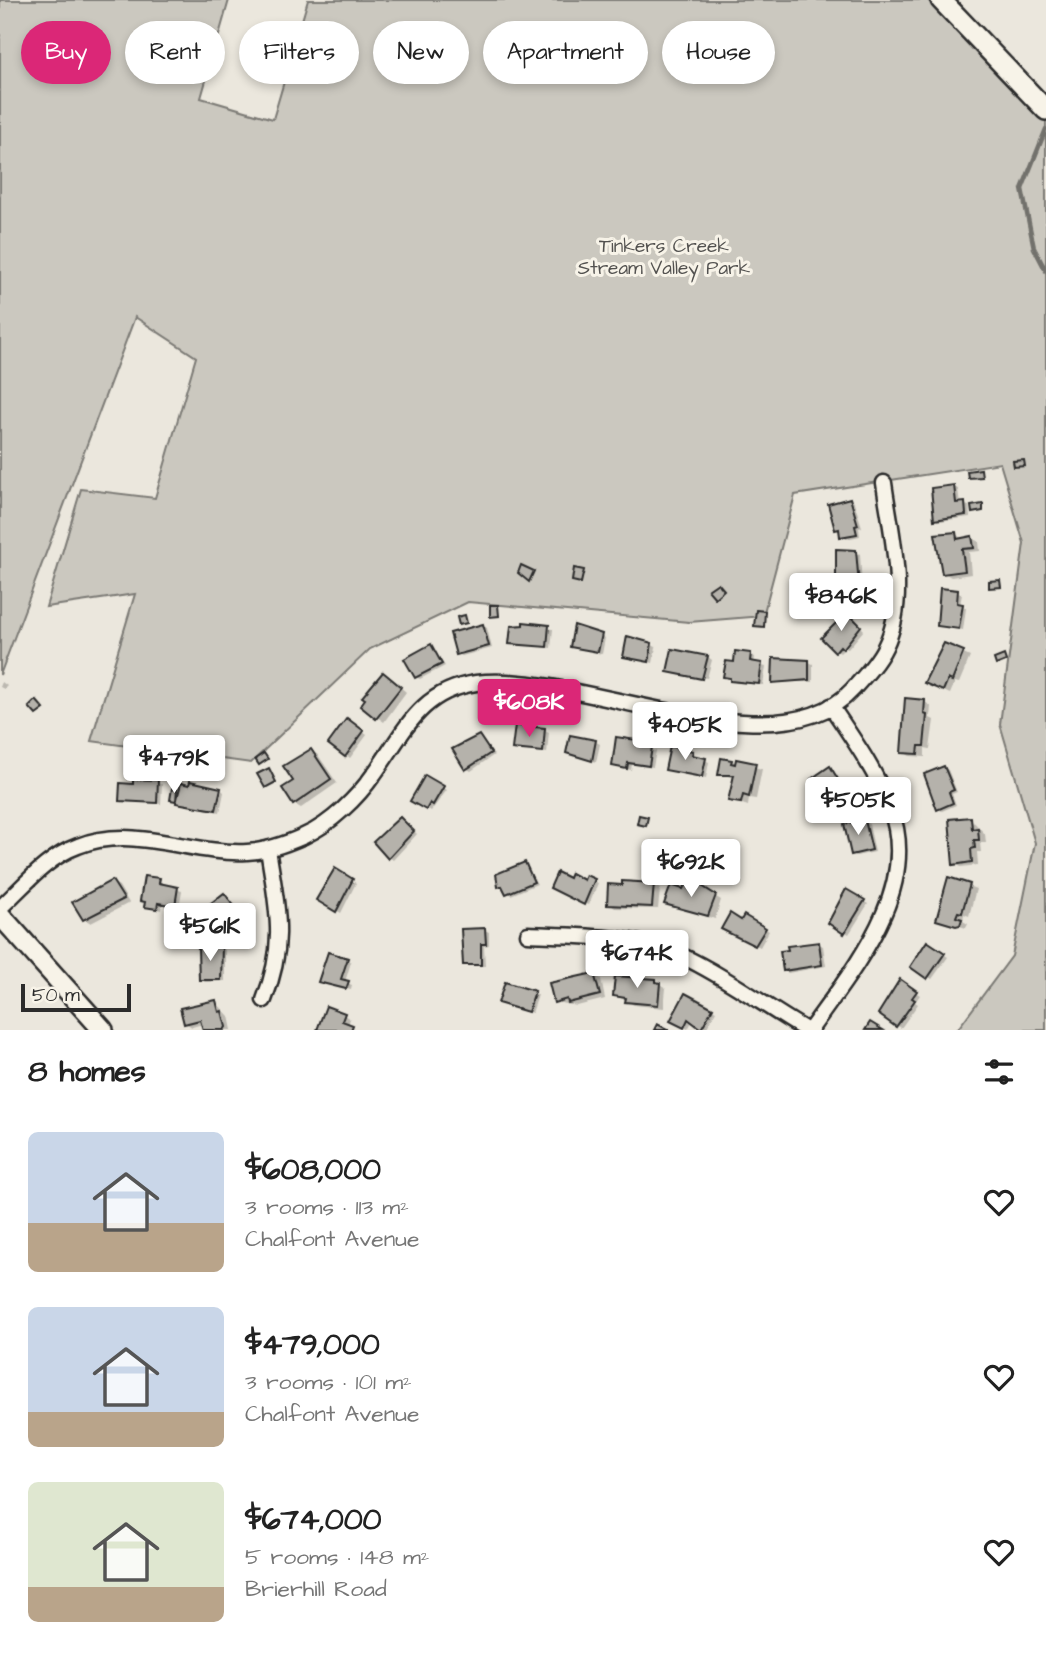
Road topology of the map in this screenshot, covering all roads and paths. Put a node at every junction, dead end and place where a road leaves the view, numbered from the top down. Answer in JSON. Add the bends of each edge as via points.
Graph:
{"nodes":[{"id":1,"x":941,"y":0,"type":"edge"},
{"id":2,"x":1046,"y":110,"type":"edge"},
{"id":3,"x":884,"y":483,"type":"dead end"},
{"id":4,"x":831,"y":706,"type":"junction"},
{"id":5,"x":268,"y":849,"type":"junction"},
{"id":6,"x":0,"y":908,"type":"edge"},
{"id":7,"x":0,"y":915,"type":"edge"},
{"id":8,"x":528,"y":934,"type":"dead end"},
{"id":9,"x":264,"y":1000,"type":"dead end"},
{"id":10,"x":103,"y":1030,"type":"edge"},
{"id":11,"x":808,"y":1030,"type":"edge"}],
"edges":[{"from":1,"to":2,"type":"street"},
{"from":3,"to":4,"type":"street","via":[[894,556],[894,620],[885,647],[862,679]]},
{"from":4,"to":5,"type":"street","via":[[783,724],[746,722],[542,687],[492,682],[461,686],[430,701],[414,716],[374,775],[329,820],[307,835]]},
{"from":4,"to":11,"type":"street","via":[[891,809],[895,867],[880,927]]},
{"from":5,"to":6,"type":"street","via":[[246,852],[128,837],[96,840],[54,858]]},
{"from":5,"to":9,"type":"street","via":[[280,934],[275,970]]},
{"from":7,"to":10,"type":"street"},
{"from":8,"to":11,"type":"street","via":[[593,937],[679,955]]}]}
